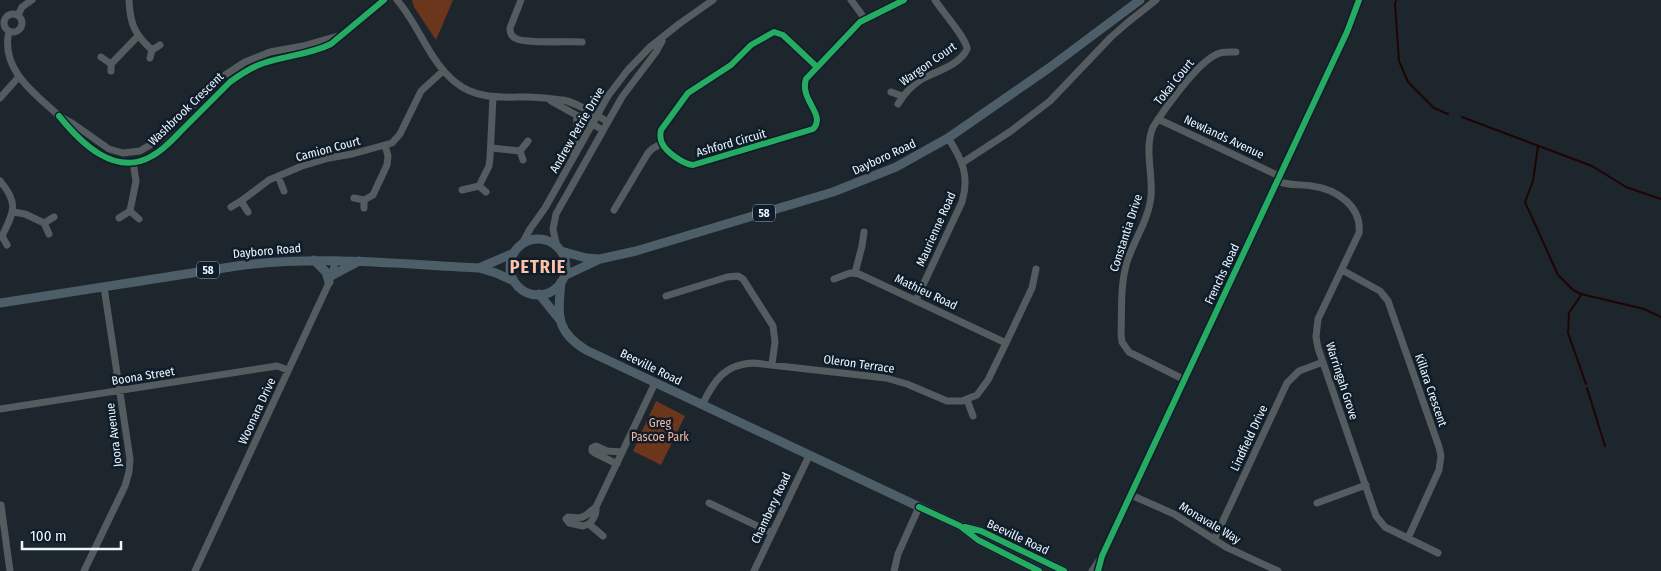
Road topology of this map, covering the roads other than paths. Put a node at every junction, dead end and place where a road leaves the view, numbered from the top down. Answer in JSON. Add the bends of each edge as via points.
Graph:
{"nodes":[{"id":1,"x":32,"y":0,"type":"edge"},
{"id":2,"x":129,"y":0,"type":"edge"},
{"id":3,"x":385,"y":0,"type":"edge"},
{"id":4,"x":397,"y":0,"type":"edge"},
{"id":5,"x":521,"y":0,"type":"edge"},
{"id":6,"x":713,"y":0,"type":"edge"},
{"id":7,"x":851,"y":0,"type":"edge"},
{"id":8,"x":904,"y":0,"type":"edge"},
{"id":9,"x":935,"y":0,"type":"edge"},
{"id":10,"x":1140,"y":0,"type":"edge"},
{"id":11,"x":1156,"y":0,"type":"edge"},
{"id":12,"x":1359,"y":0,"type":"edge"},
{"id":13,"x":18,"y":15,"type":"junction"},
{"id":14,"x":864,"y":19,"type":"junction"},
{"id":15,"x":2,"y":21,"type":"edge"},
{"id":16,"x":9,"y":31,"type":"junction"},
{"id":17,"x":340,"y":35,"type":"junction"},
{"id":18,"x":138,"y":36,"type":"junction"},
{"id":19,"x":663,"y":38,"type":"junction"},
{"id":20,"x":582,"y":42,"type":"dead end"},
{"id":21,"x":160,"y":45,"type":"dead end"},
{"id":22,"x":152,"y":50,"type":"junction"},
{"id":23,"x":1236,"y":52,"type":"dead end"},
{"id":24,"x":101,"y":57,"type":"dead end"},
{"id":25,"x":150,"y":58,"type":"dead end"},
{"id":26,"x":817,"y":67,"type":"junction"},
{"id":27,"x":443,"y":71,"type":"junction"},
{"id":28,"x":16,"y":80,"type":"junction"},
{"id":29,"x":891,"y":92,"type":"dead end"},
{"id":30,"x":902,"y":96,"type":"junction"},
{"id":31,"x":493,"y":97,"type":"junction"},
{"id":32,"x":0,"y":98,"type":"edge"},
{"id":33,"x":548,"y":100,"type":"junction"},
{"id":34,"x":898,"y":104,"type":"dead end"},
{"id":35,"x":576,"y":115,"type":"junction"},
{"id":36,"x":59,"y":116,"type":"junction"},
{"id":37,"x":598,"y":116,"type":"junction"},
{"id":38,"x":1158,"y":119,"type":"junction"},
{"id":39,"x":608,"y":122,"type":"junction"},
{"id":40,"x":593,"y":124,"type":"junction"},
{"id":41,"x":603,"y":130,"type":"junction"},
{"id":42,"x":948,"y":138,"type":"junction"},
{"id":43,"x":528,"y":141,"type":"dead end"},
{"id":44,"x":662,"y":144,"type":"junction"},
{"id":45,"x":385,"y":146,"type":"junction"},
{"id":46,"x":492,"y":148,"type":"junction"},
{"id":47,"x":520,"y":152,"type":"junction"},
{"id":48,"x":574,"y":156,"type":"junction"},
{"id":49,"x":523,"y":160,"type":"dead end"},
{"id":50,"x":133,"y":162,"type":"junction"},
{"id":51,"x":962,"y":163,"type":"junction"},
{"id":52,"x":278,"y":176,"type":"junction"},
{"id":53,"x":1278,"y":178,"type":"junction"},
{"id":54,"x":0,"y":181,"type":"edge"},
{"id":55,"x":479,"y":186,"type":"junction"},
{"id":56,"x":462,"y":190,"type":"dead end"},
{"id":57,"x":284,"y":191,"type":"dead end"},
{"id":58,"x":486,"y":192,"type":"dead end"},
{"id":59,"x":354,"y":198,"type":"dead end"},
{"id":60,"x":240,"y":201,"type":"junction"},
{"id":61,"x":231,"y":207,"type":"dead end"},
{"id":62,"x":614,"y":210,"type":"dead end"},
{"id":63,"x":13,"y":212,"type":"junction"},
{"id":64,"x":130,"y":212,"type":"junction"},
{"id":65,"x":248,"y":212,"type":"dead end"},
{"id":66,"x":54,"y":217,"type":"dead end"},
{"id":67,"x":120,"y":218,"type":"dead end"},
{"id":68,"x":139,"y":219,"type":"dead end"},
{"id":69,"x":44,"y":223,"type":"junction"},
{"id":70,"x":864,"y":232,"type":"dead end"},
{"id":71,"x":49,"y":234,"type":"dead end"},
{"id":72,"x":1,"y":236,"type":"edge"},
{"id":73,"x":522,"y":244,"type":"junction"},
{"id":74,"x":7,"y":245,"type":"dead end"},
{"id":75,"x":559,"y":249,"type":"junction"},
{"id":76,"x":514,"y":253,"type":"junction"},
{"id":77,"x":600,"y":259,"type":"junction"},
{"id":78,"x":314,"y":260,"type":"junction"},
{"id":79,"x":336,"y":260,"type":"junction"},
{"id":80,"x":359,"y":261,"type":"junction"},
{"id":81,"x":478,"y":268,"type":"junction"},
{"id":82,"x":1036,"y":269,"type":"dead end"},
{"id":83,"x":1342,"y":270,"type":"junction"},
{"id":84,"x":855,"y":273,"type":"junction"},
{"id":85,"x":330,"y":279,"type":"junction"},
{"id":86,"x":562,"y":279,"type":"junction"},
{"id":87,"x":834,"y":279,"type":"dead end"},
{"id":88,"x":514,"y":281,"type":"junction"},
{"id":89,"x":104,"y":287,"type":"junction"},
{"id":90,"x":539,"y":294,"type":"junction"},
{"id":91,"x":666,"y":296,"type":"dead end"},
{"id":92,"x":916,"y":300,"type":"junction"},
{"id":93,"x":0,"y":303,"type":"edge"},
{"id":94,"x":560,"y":320,"type":"junction"},
{"id":95,"x":1006,"y":343,"type":"junction"},
{"id":96,"x":1323,"y":362,"type":"junction"},
{"id":97,"x":772,"y":364,"type":"junction"},
{"id":98,"x":288,"y":370,"type":"junction"},
{"id":99,"x":1185,"y":380,"type":"junction"},
{"id":100,"x":655,"y":383,"type":"junction"},
{"id":101,"x":120,"y":390,"type":"junction"},
{"id":102,"x":967,"y":400,"type":"junction"},
{"id":103,"x":702,"y":406,"type":"junction"},
{"id":104,"x":0,"y":409,"type":"edge"},
{"id":105,"x":973,"y":416,"type":"dead end"},
{"id":106,"x":622,"y":452,"type":"junction"},
{"id":107,"x":809,"y":456,"type":"junction"},
{"id":108,"x":617,"y":464,"type":"junction"},
{"id":109,"x":1366,"y":485,"type":"junction"},
{"id":110,"x":1131,"y":495,"type":"junction"},
{"id":111,"x":709,"y":503,"type":"dead end"},
{"id":112,"x":1316,"y":503,"type":"dead end"},
{"id":113,"x":2,"y":505,"type":"dead end"},
{"id":114,"x":596,"y":507,"type":"junction"},
{"id":115,"x":919,"y":507,"type":"junction"},
{"id":116,"x":589,"y":524,"type":"junction"},
{"id":117,"x":960,"y":526,"type":"junction"},
{"id":118,"x":772,"y":533,"type":"junction"},
{"id":119,"x":603,"y":536,"type":"dead end"},
{"id":120,"x":1408,"y":538,"type":"junction"},
{"id":121,"x":1214,"y":540,"type":"junction"},
{"id":122,"x":1438,"y":553,"type":"dead end"},
{"id":123,"x":1102,"y":556,"type":"junction"},
{"id":124,"x":10,"y":571,"type":"edge"},
{"id":125,"x":84,"y":571,"type":"edge"},
{"id":126,"x":195,"y":571,"type":"edge"},
{"id":127,"x":754,"y":571,"type":"edge"},
{"id":128,"x":894,"y":571,"type":"edge"},
{"id":129,"x":1040,"y":571,"type":"edge"},
{"id":130,"x":1064,"y":571,"type":"edge"},
{"id":131,"x":1092,"y":571,"type":"edge"},
{"id":132,"x":1098,"y":571,"type":"edge"},
{"id":133,"x":1278,"y":571,"type":"edge"}],
"edges":[{"from":1,"to":13,"type":"street","via":[[22,7]]},
{"from":2,"to":18,"type":"street","via":[[130,19]]},
{"from":3,"to":4,"type":"street"},
{"from":3,"to":17,"type":"street","name":"Washbrook Crescent"},
{"from":4,"to":27,"type":"street"},
{"from":5,"to":20,"type":"street","via":[[510,28],[514,38]]},
{"from":6,"to":19,"type":"street","name":"Andrew Petrie Drive"},
{"from":7,"to":14,"type":"street"},
{"from":8,"to":14,"type":"street","name":"Ashford Circuit"},
{"from":9,"to":30,"type":"street","name":"Wargon Court","via":[[965,40],[967,49],[963,56],[923,78]]},
{"from":10,"to":42,"type":"main road","name":"Dayboro Road","number":"58"},
{"from":11,"to":51,"type":"street","via":[[1110,38],[1050,101],[1011,132]]},
{"from":12,"to":53,"type":"street","name":"Frenchs Road"},
{"from":13,"to":15,"type":"street","via":[[10,14]]},
{"from":13,"to":16,"type":"street","via":[[23,23],[20,29]]},
{"from":14,"to":26,"type":"street","name":"Ashford Circuit"},
{"from":15,"to":16,"type":"street"},
{"from":16,"to":28,"type":"street","name":"Washbrook Crescent","via":[[3,46],[3,60]]},
{"from":17,"to":36,"type":"street","name":"Washbrook Crescent","via":[[264,54],[245,62],[225,75],[154,142],[140,151],[123,153],[109,149]]},
{"from":17,"to":50,"type":"street","name":"Washbrook Crescent","via":[[321,49],[266,62],[241,74],[157,153]]},
{"from":18,"to":22,"type":"street"},
{"from":18,"to":24,"type":"street","via":[[111,68]]},
{"from":19,"to":37,"type":"street","name":"Andrew Petrie Drive","via":[[627,71]]},
{"from":19,"to":39,"type":"street","name":"Andrew Petrie Drive"},
{"from":21,"to":22,"type":"street"},
{"from":22,"to":25,"type":"street"},
{"from":23,"to":38,"type":"street","name":"Tokai Court","via":[[1217,54],[1201,65]]},
{"from":26,"to":44,"type":"street","via":[[783,35],[769,33],[731,65],[688,93],[661,130]]},
{"from":26,"to":44,"type":"street","name":"Ashford Circuit","via":[[804,86],[818,119],[812,129],[693,166],[682,162]]},
{"from":27,"to":31,"type":"street","via":[[473,93]]},
{"from":27,"to":45,"type":"street","via":[[421,91],[400,134]]},
{"from":28,"to":32,"type":"street"},
{"from":28,"to":36,"type":"street","name":"Washbrook Crescent"},
{"from":29,"to":30,"type":"street","name":"Wargon Court"},
{"from":30,"to":34,"type":"street","name":"Wargon Court"},
{"from":31,"to":33,"type":"street"},
{"from":31,"to":46,"type":"street"},
{"from":33,"to":35,"type":"street"},
{"from":33,"to":37,"type":"street","via":[[564,100]]},
{"from":35,"to":40,"type":"street"},
{"from":35,"to":48,"type":"street"},
{"from":36,"to":50,"type":"street","name":"Washbrook Crescent","via":[[100,155],[119,162]]},
{"from":37,"to":39,"type":"street"},
{"from":37,"to":40,"type":"street","name":"Andrew Petrie Drive"},
{"from":38,"to":53,"type":"street","name":"Newlands Avenue"},
{"from":38,"to":99,"type":"street","name":"Constantia Drive","via":[[1149,136],[1149,207],[1122,282],[1121,335],[1125,348],[1133,355]]},
{"from":39,"to":41,"type":"street","name":"Andrew Petrie Drive"},
{"from":40,"to":41,"type":"street"},
{"from":40,"to":48,"type":"street","name":"Andrew Petrie Drive"},
{"from":41,"to":75,"type":"street","name":"Andrew Petrie Drive","via":[[556,214],[553,229]]},
{"from":42,"to":51,"type":"street","name":"Maurienne Road"},
{"from":42,"to":77,"type":"main road","name":"Dayboro Road","number":"58","via":[[896,166],[833,192]]},
{"from":43,"to":47,"type":"street"},
{"from":44,"to":62,"type":"street","via":[[648,153]]},
{"from":45,"to":52,"type":"street","name":"Camion Court","via":[[329,158]]},
{"from":45,"to":59,"type":"street","via":[[387,165],[373,195],[364,204]]},
{"from":46,"to":47,"type":"street"},
{"from":46,"to":55,"type":"street","via":[[489,166]]},
{"from":47,"to":49,"type":"street"},
{"from":48,"to":73,"type":"street","name":"Andrew Petrie Drive"},
{"from":50,"to":64,"type":"street","via":[[136,181]]},
{"from":51,"to":92,"type":"street","name":"Maurienne Road","via":[[966,185],[962,202]]},
{"from":52,"to":57,"type":"street"},
{"from":52,"to":60,"type":"street","name":"Camion Court"},
{"from":53,"to":83,"type":"street","name":"Warringah Grove","via":[[1284,183],[1329,190],[1354,208],[1359,220],[1359,233]]},
{"from":53,"to":99,"type":"street","name":"Frenchs Road"},
{"from":54,"to":63,"type":"street","via":[[11,199]]},
{"from":55,"to":56,"type":"street"},
{"from":55,"to":58,"type":"street"},
{"from":60,"to":61,"type":"street","name":"Camion Court"},
{"from":60,"to":65,"type":"street"},
{"from":63,"to":69,"type":"street"},
{"from":63,"to":72,"type":"street"},
{"from":64,"to":67,"type":"street"},
{"from":64,"to":68,"type":"street"},
{"from":66,"to":69,"type":"street"},
{"from":69,"to":71,"type":"street"},
{"from":70,"to":84,"type":"street"},
{"from":72,"to":74,"type":"street"},
{"from":73,"to":75,"type":"main road","number":"58","via":[[540,239]]},
{"from":73,"to":76,"type":"main road","number":"58"},
{"from":75,"to":77,"type":"main road","name":"Dayboro Road","number":"58"},
{"from":75,"to":86,"type":"main road","via":[[565,260]]},
{"from":76,"to":81,"type":"main road","name":"Dayboro Road","number":"58"},
{"from":76,"to":88,"type":"main road","via":[[510,265]]},
{"from":77,"to":86,"type":"main road","name":"Dayboro Road","number":"58"},
{"from":78,"to":79,"type":"main road","name":"Dayboro Road","number":"58"},
{"from":78,"to":85,"type":"main road"},
{"from":78,"to":89,"type":"main road","name":"Dayboro Road","number":"58","via":[[267,262]]},
{"from":79,"to":80,"type":"main road","name":"Dayboro Road","number":"58"},
{"from":79,"to":85,"type":"street","name":"Woonara Drive"},
{"from":80,"to":81,"type":"main road","name":"Dayboro Road","number":"58"},
{"from":80,"to":85,"type":"main road"},
{"from":81,"to":88,"type":"main road","name":"Dayboro Road","number":"58"},
{"from":82,"to":95,"type":"street","via":[[1032,288]]},
{"from":83,"to":96,"type":"street","name":"Warringah Grove","via":[[1318,319],[1316,337]]},
{"from":83,"to":120,"type":"street","name":"Killara Crescent","via":[[1380,291],[1388,301],[1439,447],[1439,470]]},
{"from":84,"to":87,"type":"street"},
{"from":84,"to":92,"type":"street","name":"Mathieu Road"},
{"from":85,"to":98,"type":"street","name":"Woonara Drive"},
{"from":86,"to":90,"type":"main road","number":"58","via":[[550,292]]},
{"from":86,"to":94,"type":"main road"},
{"from":88,"to":90,"type":"main road","number":"58","via":[[527,292]]},
{"from":89,"to":93,"type":"main road","name":"Dayboro Road","number":"58"},
{"from":89,"to":101,"type":"street","name":"Joora Avenue"},
{"from":90,"to":94,"type":"main road","name":"Beeville Road"},
{"from":91,"to":97,"type":"street","via":[[739,274],[773,326]]},
{"from":92,"to":95,"type":"street","name":"Mathieu Road"},
{"from":94,"to":100,"type":"main road","name":"Beeville Road","via":[[565,333],[580,346]]},
{"from":95,"to":102,"type":"street","via":[[985,386]]},
{"from":96,"to":109,"type":"street","name":"Warringah Grove"},
{"from":96,"to":121,"type":"street","name":"Lindfield Drive","via":[[1299,372],[1287,383]]},
{"from":97,"to":102,"type":"street","name":"Oleron Terrace","via":[[886,378],[942,400]]},
{"from":97,"to":103,"type":"street","name":"Oleron Terrace","via":[[746,363],[731,368],[715,382]]},
{"from":98,"to":101,"type":"street","name":"Boona Street","via":[[276,366]]},
{"from":98,"to":126,"type":"street","name":"Woonara Drive"},
{"from":99,"to":110,"type":"street","name":"Frenchs Road"},
{"from":100,"to":103,"type":"main road","name":"Beeville Road"},
{"from":100,"to":106,"type":"street"},
{"from":101,"to":104,"type":"street","name":"Boona Street"},
{"from":101,"to":125,"type":"street","name":"Joora Avenue","via":[[130,472]]},
{"from":102,"to":105,"type":"street"},
{"from":103,"to":107,"type":"main road","name":"Beeville Road"},
{"from":106,"to":108,"type":"street"},
{"from":106,"to":108,"type":"street","via":[[596,446],[592,448],[595,454]]},
{"from":107,"to":115,"type":"main road","name":"Beeville Road"},
{"from":107,"to":118,"type":"street","name":"Chambery Road"},
{"from":108,"to":114,"type":"street"},
{"from":109,"to":112,"type":"street"},
{"from":109,"to":120,"type":"street","name":"Warringah Grove","via":[[1376,516],[1385,527]]},
{"from":110,"to":121,"type":"street","name":"Monavale Way","via":[[1174,514]]},
{"from":110,"to":123,"type":"street","name":"Frenchs Road"},
{"from":111,"to":118,"type":"street"},
{"from":113,"to":124,"type":"street"},
{"from":114,"to":116,"type":"street"},
{"from":114,"to":116,"type":"street","via":[[583,518],[562,518],[568,523]]},
{"from":115,"to":117,"type":"main road","name":"Beeville Road"},
{"from":115,"to":128,"type":"street"},
{"from":116,"to":119,"type":"street"},
{"from":117,"to":129,"type":"main road","name":"Beeville Road","via":[[978,540]]},
{"from":117,"to":130,"type":"main road","name":"Beeville Road","via":[[980,531]]},
{"from":118,"to":127,"type":"street","name":"Chambery Road"},
{"from":120,"to":122,"type":"street","name":"Warringah Grove"},
{"from":121,"to":133,"type":"street","name":"Monavale Way"},
{"from":123,"to":131,"type":"street","name":"Frenchs Road"},
{"from":123,"to":132,"type":"street","name":"Frenchs Road"}]}
